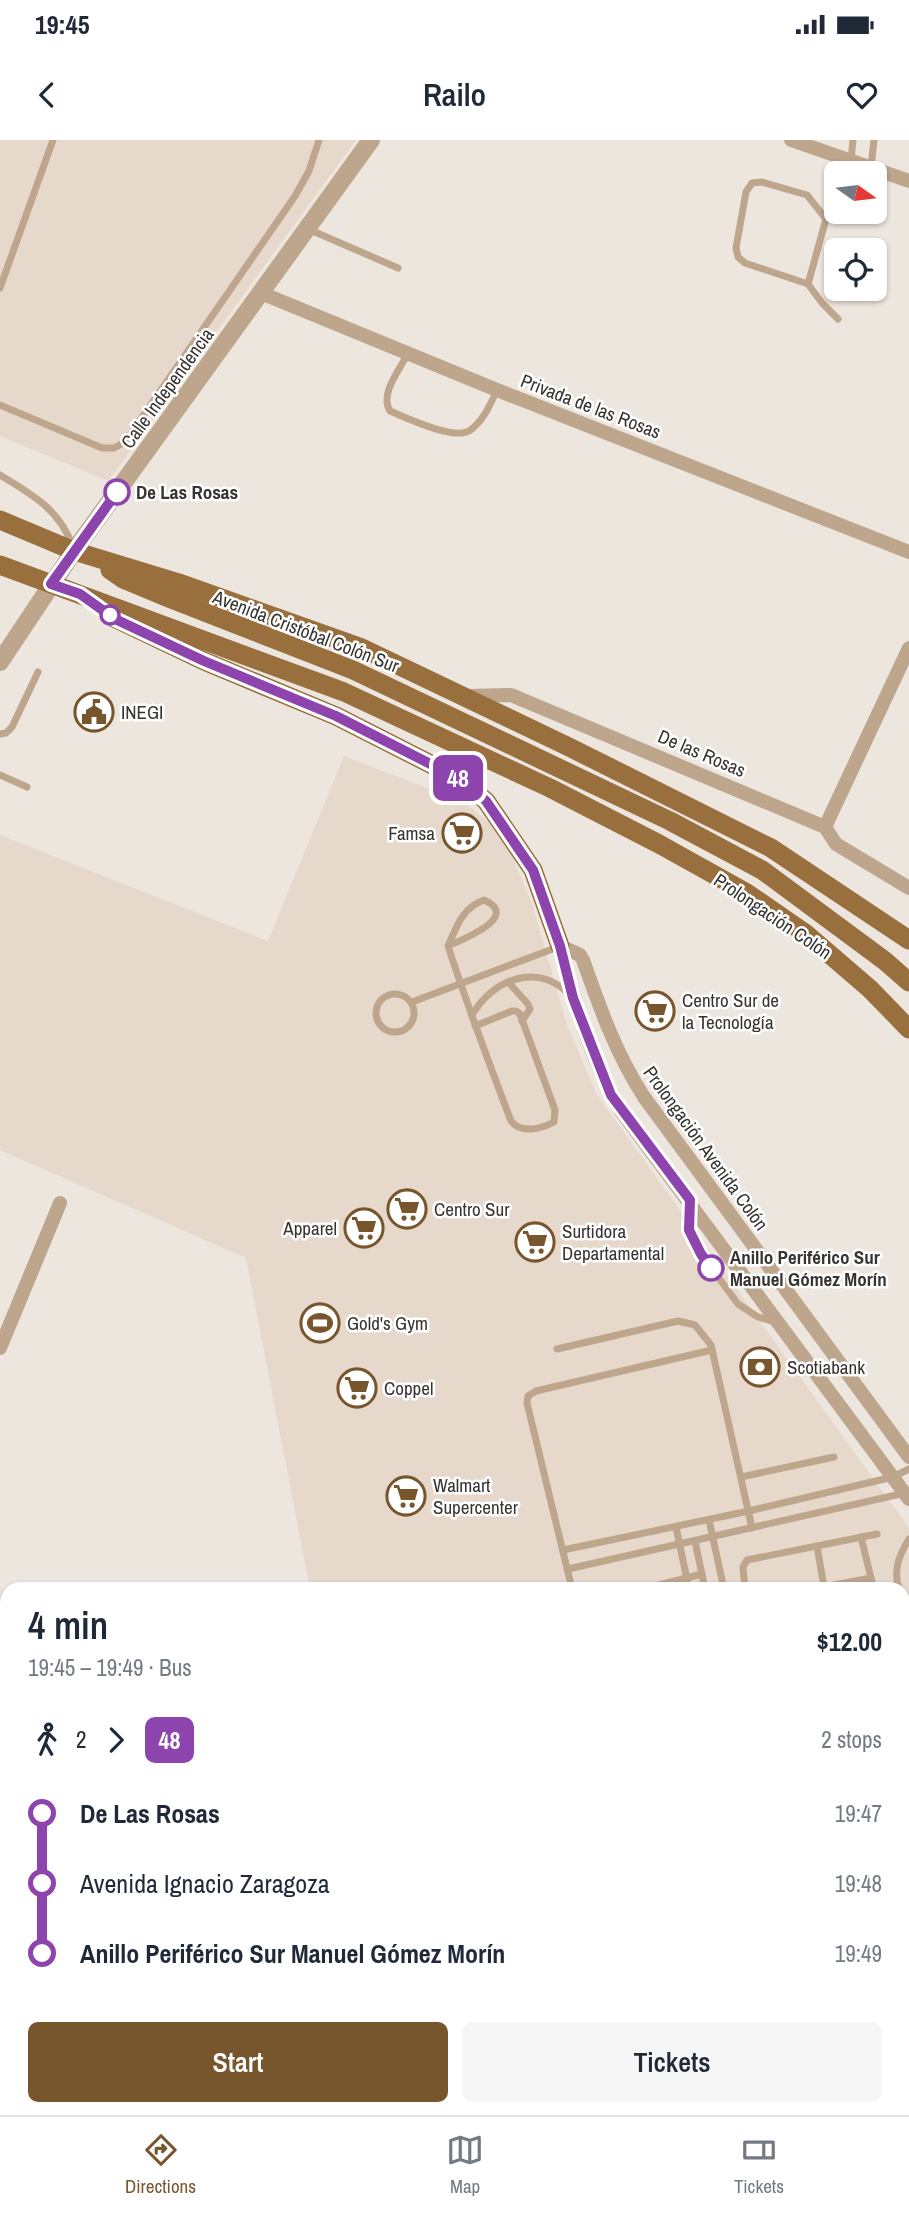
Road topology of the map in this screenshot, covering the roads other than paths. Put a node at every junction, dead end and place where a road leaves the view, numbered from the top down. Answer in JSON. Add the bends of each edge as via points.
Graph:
{"nodes":[{"id":1,"x":53,"y":140,"type":"edge"},
{"id":2,"x":319,"y":140,"type":"edge"},
{"id":3,"x":371,"y":140,"type":"edge"},
{"id":4,"x":792,"y":140,"type":"edge"},
{"id":5,"x":853,"y":140,"type":"edge"},
{"id":6,"x":874,"y":140,"type":"edge"},
{"id":7,"x":851,"y":161,"type":"joint"},
{"id":8,"x":871,"y":161,"type":"edge"},
{"id":9,"x":887,"y":175,"type":"edge"},
{"id":10,"x":909,"y":181,"type":"edge"},
{"id":11,"x":824,"y":216,"type":"edge"},
{"id":12,"x":825,"y":224,"type":"edge"},
{"id":13,"x":308,"y":229,"type":"junction"},
{"id":14,"x":398,"y":268,"type":"dead end"},
{"id":15,"x":808,"y":284,"type":"junction"},
{"id":16,"x":0,"y":288,"type":"edge"},
{"id":17,"x":261,"y":293,"type":"junction"},
{"id":18,"x":838,"y":319,"type":"dead end"},
{"id":19,"x":408,"y":353,"type":"junction"},
{"id":20,"x":497,"y":390,"type":"junction"},
{"id":21,"x":0,"y":405,"type":"edge"},
{"id":22,"x":0,"y":475,"type":"edge"},
{"id":23,"x":0,"y":520,"type":"edge"},
{"id":24,"x":74,"y":551,"type":"junction"},
{"id":25,"x":909,"y":552,"type":"edge"},
{"id":26,"x":95,"y":559,"type":"junction"},
{"id":27,"x":0,"y":565,"type":"edge"},
{"id":28,"x":51,"y":584,"type":"junction"},
{"id":29,"x":80,"y":594,"type":"junction"},
{"id":30,"x":909,"y":648,"type":"edge"},
{"id":31,"x":0,"y":662,"type":"edge"},
{"id":32,"x":38,"y":672,"type":"dead end"},
{"id":33,"x":462,"y":696,"type":"junction"},
{"id":34,"x":0,"y":734,"type":"edge"},
{"id":35,"x":0,"y":775,"type":"edge"},
{"id":36,"x":27,"y":787,"type":"dead end"},
{"id":37,"x":825,"y":827,"type":"junction"},
{"id":38,"x":909,"y":888,"type":"edge"},
{"id":39,"x":909,"y":940,"type":"edge"},
{"id":40,"x":448,"y":946,"type":"junction"},
{"id":41,"x":560,"y":946,"type":"junction"},
{"id":42,"x":909,"y":982,"type":"edge"},
{"id":43,"x":509,"y":983,"type":"junction"},
{"id":44,"x":460,"y":984,"type":"junction"},
{"id":45,"x":573,"y":998,"type":"junction"},
{"id":46,"x":412,"y":1002,"type":"junction"},
{"id":47,"x":472,"y":1015,"type":"junction"},
{"id":48,"x":522,"y":1021,"type":"junction"},
{"id":49,"x":475,"y":1026,"type":"junction"},
{"id":50,"x":909,"y":1029,"type":"edge"},
{"id":51,"x":690,"y":1200,"type":"junction"},
{"id":52,"x":60,"y":1203,"type":"dead end"},
{"id":53,"x":778,"y":1323,"type":"junction"},
{"id":54,"x":0,"y":1348,"type":"edge"},
{"id":55,"x":558,"y":1349,"type":"dead end"},
{"id":56,"x":712,"y":1350,"type":"junction"},
{"id":57,"x":834,"y":1457,"type":"dead end"},
{"id":58,"x":909,"y":1457,"type":"edge"},
{"id":59,"x":909,"y":1469,"type":"edge"},
{"id":60,"x":893,"y":1476,"type":"junction"},
{"id":61,"x":741,"y":1477,"type":"junction"},
{"id":62,"x":908,"y":1495,"type":"edge"},
{"id":63,"x":749,"y":1511,"type":"junction"},
{"id":64,"x":709,"y":1520,"type":"junction"},
{"id":65,"x":676,"y":1527,"type":"junction"},
{"id":66,"x":752,"y":1528,"type":"junction"},
{"id":67,"x":877,"y":1534,"type":"dead end"},
{"id":68,"x":713,"y":1537,"type":"junction"},
{"id":69,"x":861,"y":1537,"type":"junction"},
{"id":70,"x":909,"y":1539,"type":"edge"},
{"id":71,"x":695,"y":1541,"type":"junction"},
{"id":72,"x":679,"y":1544,"type":"junction"},
{"id":73,"x":817,"y":1546,"type":"junction"},
{"id":74,"x":563,"y":1550,"type":"junction"},
{"id":75,"x":568,"y":1569,"type":"junction"},
{"id":76,"x":702,"y":1574,"type":"junction"},
{"id":77,"x":871,"y":1577,"type":"junction"},
{"id":78,"x":686,"y":1578,"type":"junction"},
{"id":79,"x":571,"y":1582,"type":"edge"},
{"id":80,"x":670,"y":1582,"type":"edge"},
{"id":81,"x":687,"y":1582,"type":"edge"},
{"id":82,"x":704,"y":1582,"type":"edge"},
{"id":83,"x":723,"y":1582,"type":"edge"},
{"id":84,"x":744,"y":1582,"type":"edge"},
{"id":85,"x":823,"y":1582,"type":"edge"},
{"id":86,"x":848,"y":1582,"type":"edge"},
{"id":87,"x":872,"y":1582,"type":"edge"},
{"id":88,"x":896,"y":1582,"type":"edge"}],
"edges":[{"from":1,"to":16,"type":"lane"},
{"from":2,"to":21,"type":"lane","via":[[295,196],[125,442],[102,448]]},
{"from":3,"to":13,"type":"street","name":"Calle Independencia"},
{"from":4,"to":7,"type":"street"},
{"from":5,"to":7,"type":"lane"},
{"from":6,"to":8,"type":"lane"},
{"from":9,"to":10,"type":"street"},
{"from":11,"to":15,"type":"lane","via":[[807,195],[762,182],[752,183],[746,192],[738,257]]},
{"from":12,"to":15,"type":"lane"},
{"from":13,"to":14,"type":"lane"},
{"from":13,"to":17,"type":"street","name":"Calle Independencia"},
{"from":15,"to":18,"type":"lane"},
{"from":17,"to":19,"type":"street","name":"Privada de las Rosas"},
{"from":17,"to":24,"type":"street","name":"Calle Independencia"},
{"from":19,"to":20,"type":"street","name":"Privada de las Rosas"},
{"from":19,"to":20,"type":"lane","via":[[387,393],[390,411],[454,433],[467,432],[483,418]]},
{"from":20,"to":25,"type":"street","name":"Privada de las Rosas"},
{"from":22,"to":24,"type":"lane","via":[[54,513]]},
{"from":23,"to":24,"type":"main road","name":"Avenida Cristóbal Colón Sur"},
{"from":24,"to":26,"type":"main road","name":"Avenida Cristóbal Colón Sur"},
{"from":24,"to":28,"type":"street","name":"Calle Independencia"},
{"from":26,"to":33,"type":"main road","name":"Avenida Cristóbal Colón Sur","via":[[362,648]]},
{"from":26,"to":42,"type":"main road","via":[[123,579],[353,670],[670,821],[762,870]]},
{"from":27,"to":28,"type":"main road"},
{"from":28,"to":29,"type":"main road"},
{"from":28,"to":31,"type":"street","name":"Calle Independencia"},
{"from":29,"to":41,"type":"main road","via":[[115,619],[336,716],[458,778],[486,801],[533,870]]},
{"from":29,"to":50,"type":"main road","name":"Prolongación Colón","via":[[344,692],[659,844],[747,893],[805,933]]},
{"from":30,"to":37,"type":"street"},
{"from":32,"to":34,"type":"lane","via":[[12,727]]},
{"from":33,"to":37,"type":"street","name":"De las Rosas","via":[[511,695]]},
{"from":33,"to":39,"type":"main road","name":"Avenida Cristóbal Colón Sur","via":[[771,848]]},
{"from":35,"to":36,"type":"lane"},
{"from":37,"to":38,"type":"street","name":"De las Rosas","via":[[836,844]]},
{"from":40,"to":40,"type":"lane","via":[[460,918],[473,904],[491,903],[496,911],[489,926]]},
{"from":40,"to":44,"type":"lane"},
{"from":41,"to":44,"type":"lane"},
{"from":41,"to":45,"type":"street"},
{"from":41,"to":58,"type":"street","name":"Prolongación Avenida Colón","via":[[583,960],[611,1036],[644,1097]]},
{"from":43,"to":45,"type":"lane","via":[[531,975],[544,978],[559,984]]},
{"from":43,"to":47,"type":"lane","via":[[493,989]]},
{"from":43,"to":48,"type":"lane","via":[[530,1009]]},
{"from":44,"to":46,"type":"lane"},
{"from":44,"to":47,"type":"lane"},
{"from":45,"to":51,"type":"street","via":[[611,1095]]},
{"from":46,"to":46,"type":"lane","via":[[415,1012],[405,1030],[385,1031],[378,1024],[377,1004],[384,996],[404,995]]},
{"from":47,"to":49,"type":"lane"},
{"from":48,"to":49,"type":"lane","via":[[516,1010]]},
{"from":48,"to":49,"type":"lane","via":[[555,1110],[554,1122],[545,1128],[516,1127]]},
{"from":51,"to":53,"type":"street"},
{"from":51,"to":53,"type":"lane","via":[[689,1230],[701,1254],[738,1304]]},
{"from":52,"to":54,"type":"street"},
{"from":53,"to":60,"type":"street"},
{"from":55,"to":56,"type":"lane","via":[[678,1321],[695,1325]]},
{"from":56,"to":61,"type":"lane"},
{"from":56,"to":74,"type":"lane","via":[[528,1395]]},
{"from":57,"to":61,"type":"lane"},
{"from":59,"to":60,"type":"lane"},
{"from":60,"to":62,"type":"street"},
{"from":60,"to":63,"type":"lane"},
{"from":61,"to":63,"type":"lane"},
{"from":62,"to":66,"type":"lane"},
{"from":63,"to":64,"type":"lane"},
{"from":63,"to":66,"type":"lane"},
{"from":64,"to":65,"type":"lane"},
{"from":64,"to":68,"type":"lane"},
{"from":65,"to":72,"type":"lane"},
{"from":65,"to":74,"type":"lane"},
{"from":66,"to":68,"type":"lane"},
{"from":67,"to":69,"type":"lane"},
{"from":68,"to":71,"type":"lane"},
{"from":68,"to":83,"type":"lane"},
{"from":69,"to":73,"type":"lane"},
{"from":69,"to":77,"type":"lane"},
{"from":70,"to":88,"type":"lane","via":[[897,1562]]},
{"from":71,"to":72,"type":"lane"},
{"from":71,"to":76,"type":"lane"},
{"from":72,"to":75,"type":"lane"},
{"from":72,"to":78,"type":"lane"},
{"from":73,"to":84,"type":"lane","via":[[747,1560]]},
{"from":73,"to":85,"type":"lane"},
{"from":74,"to":75,"type":"lane"},
{"from":75,"to":79,"type":"lane"},
{"from":76,"to":78,"type":"lane"},
{"from":76,"to":82,"type":"lane"},
{"from":77,"to":86,"type":"lane"},
{"from":77,"to":87,"type":"lane"},
{"from":78,"to":80,"type":"lane"},
{"from":78,"to":81,"type":"lane"}]}
